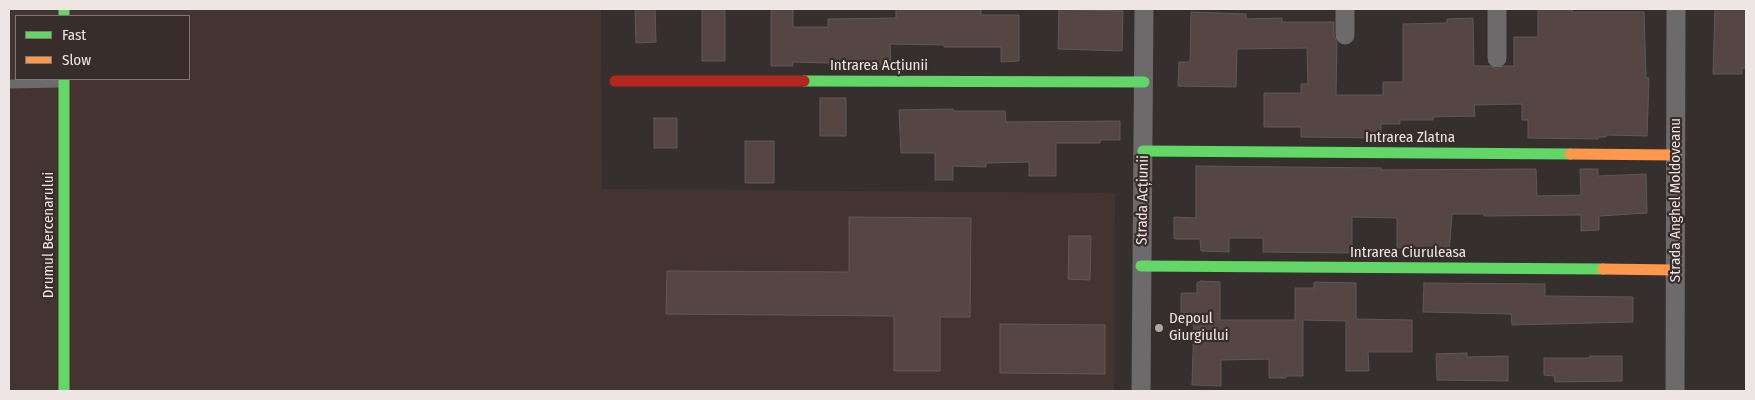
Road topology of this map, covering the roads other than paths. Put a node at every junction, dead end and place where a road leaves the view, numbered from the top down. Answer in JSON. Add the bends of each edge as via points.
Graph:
{"nodes":[{"id":1,"x":1144,"y":9,"type":"edge"},
{"id":2,"x":1344,"y":9,"type":"edge"},
{"id":3,"x":1497,"y":9,"type":"edge"},
{"id":4,"x":1676,"y":9,"type":"edge"},
{"id":5,"x":1345,"y":35,"type":"dead end"},
{"id":6,"x":1497,"y":58,"type":"dead end"},
{"id":7,"x":64,"y":81,"type":"edge"},
{"id":8,"x":615,"y":81,"type":"dead end"},
{"id":9,"x":1144,"y":82,"type":"junction"},
{"id":10,"x":9,"y":84,"type":"edge"},
{"id":11,"x":1143,"y":151,"type":"junction"},
{"id":12,"x":1676,"y":155,"type":"junction"},
{"id":13,"x":1142,"y":266,"type":"junction"},
{"id":14,"x":1675,"y":270,"type":"junction"},
{"id":15,"x":64,"y":391,"type":"edge"},
{"id":16,"x":1142,"y":391,"type":"edge"},
{"id":17,"x":1675,"y":391,"type":"edge"}],
"edges":[{"from":1,"to":9,"type":"street","name":"Strada Acțiunii"},
{"from":2,"to":5,"type":"street"},
{"from":3,"to":6,"type":"street"},
{"from":4,"to":12,"type":"street","name":"Strada Anghel Moldoveanu"},
{"from":7,"to":10,"type":"lane"},
{"from":7,"to":15,"type":"street","name":"Drumul Bercenarului"},
{"from":8,"to":9,"type":"street","name":"Intrarea Acțiunii"},
{"from":9,"to":11,"type":"street","name":"Strada Acțiunii"},
{"from":11,"to":12,"type":"street","name":"Intrarea Zlatna"},
{"from":11,"to":13,"type":"street","name":"Strada Acțiunii"},
{"from":12,"to":14,"type":"street","name":"Strada Anghel Moldoveanu"},
{"from":13,"to":14,"type":"street","name":"Intrarea Ciuruleasa"},
{"from":13,"to":16,"type":"street","name":"Strada Acțiunii"},
{"from":14,"to":17,"type":"street","name":"Strada Anghel Moldoveanu"}]}
